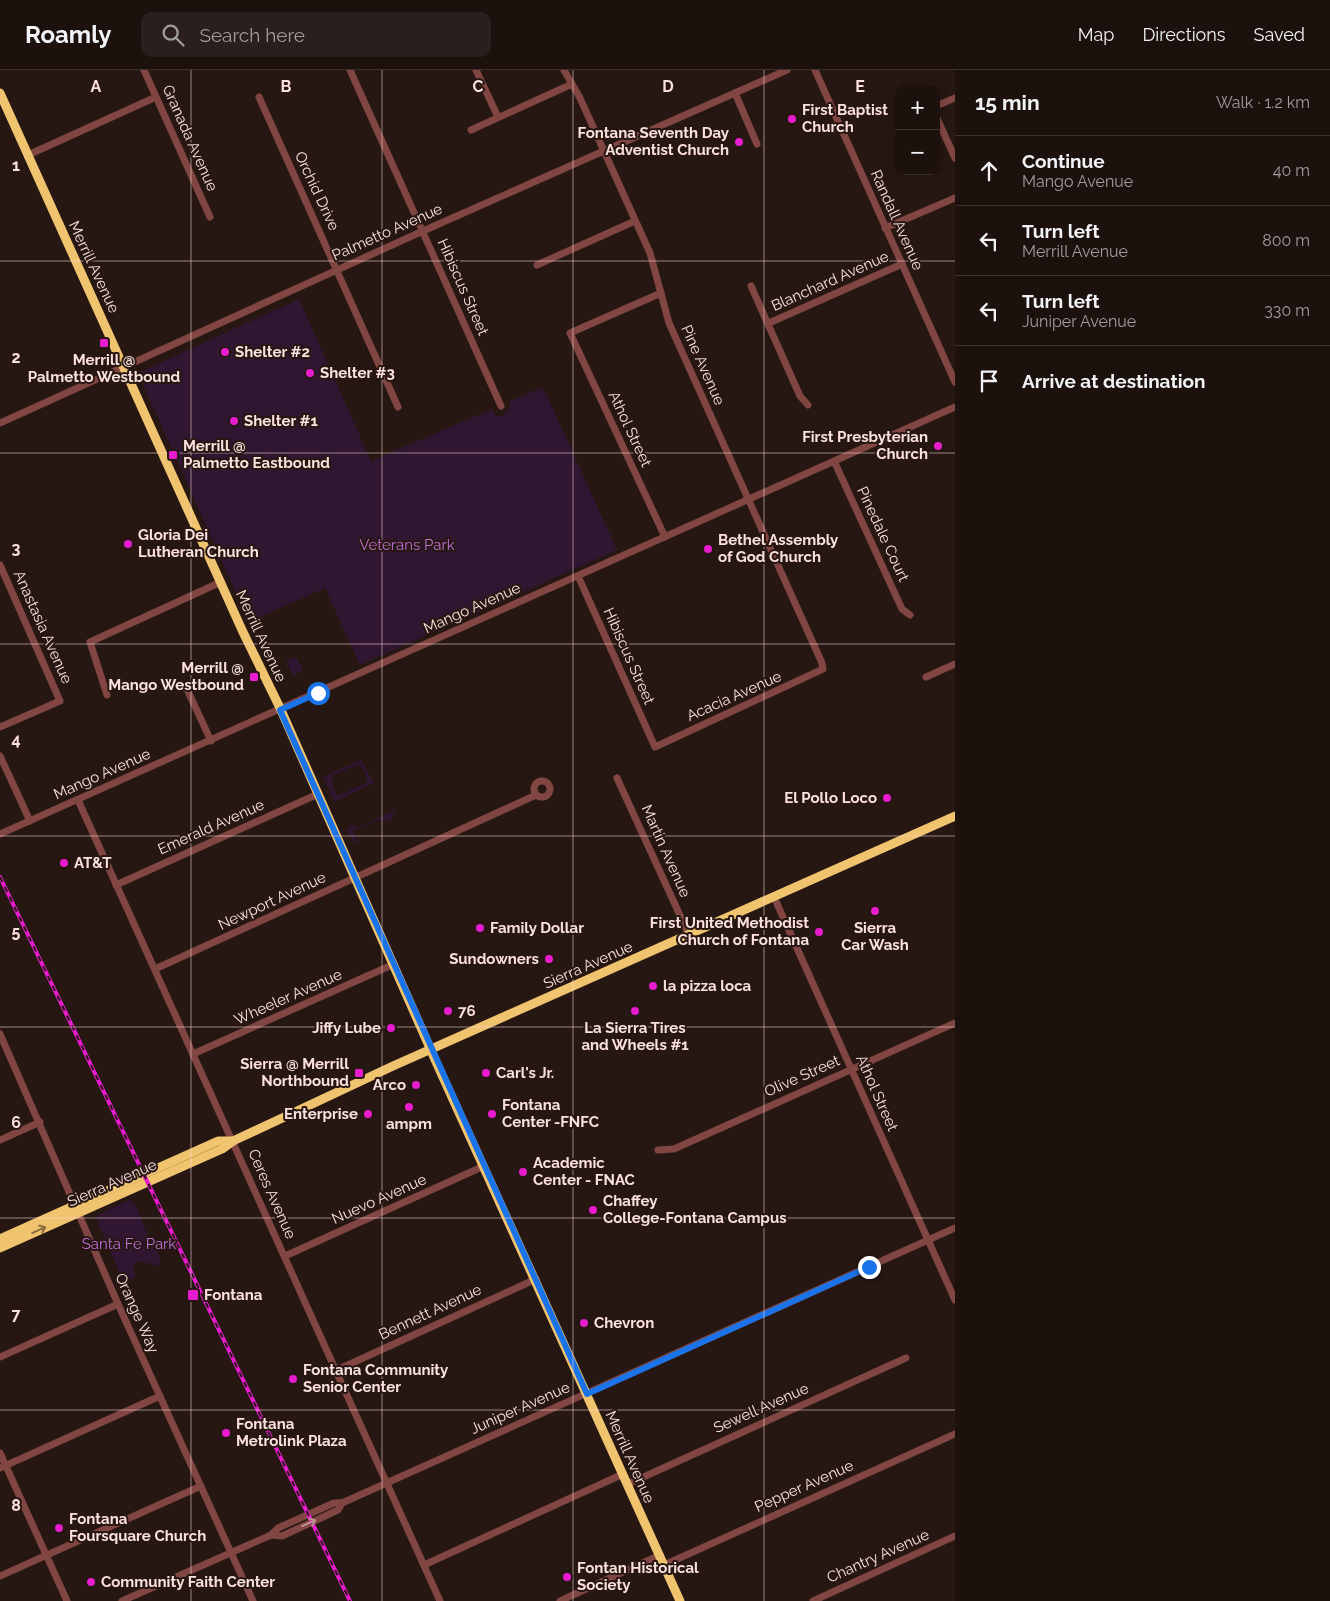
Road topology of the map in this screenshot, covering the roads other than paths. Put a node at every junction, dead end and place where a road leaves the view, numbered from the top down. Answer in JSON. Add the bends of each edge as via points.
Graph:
{"nodes":[{"id":1,"x":144,"y":70,"type":"edge"},
{"id":2,"x":350,"y":70,"type":"edge"},
{"id":3,"x":476,"y":70,"type":"edge"},
{"id":4,"x":564,"y":70,"type":"edge"},
{"id":5,"x":788,"y":70,"type":"edge"},
{"id":6,"x":815,"y":70,"type":"edge"},
{"id":7,"x":572,"y":84,"type":"junction"},
{"id":8,"x":0,"y":93,"type":"edge"},
{"id":9,"x":735,"y":94,"type":"junction"},
{"id":10,"x":156,"y":97,"type":"junction"},
{"id":11,"x":259,"y":97,"type":"dead end"},
{"id":12,"x":955,"y":98,"type":"edge"},
{"id":13,"x":940,"y":104,"type":"edge"},
{"id":14,"x":498,"y":117,"type":"junction"},
{"id":15,"x":940,"y":125,"type":"edge"},
{"id":16,"x":471,"y":130,"type":"dead end"},
{"id":17,"x":758,"y":144,"type":"dead end"},
{"id":18,"x":604,"y":152,"type":"junction"},
{"id":19,"x":28,"y":155,"type":"junction"},
{"id":20,"x":955,"y":158,"type":"edge"},
{"id":21,"x":955,"y":198,"type":"edge"},
{"id":22,"x":210,"y":217,"type":"dead end"},
{"id":23,"x":636,"y":221,"type":"junction"},
{"id":24,"x":885,"y":228,"type":"junction"},
{"id":25,"x":423,"y":231,"type":"junction"},
{"id":26,"x":902,"y":264,"type":"junction"},
{"id":27,"x":537,"y":266,"type":"dead end"},
{"id":28,"x":338,"y":270,"type":"junction"},
{"id":29,"x":751,"y":286,"type":"dead end"},
{"id":30,"x":661,"y":293,"type":"junction"},
{"id":31,"x":769,"y":323,"type":"junction"},
{"id":32,"x":124,"y":366,"type":"junction"},
{"id":33,"x":955,"y":382,"type":"edge"},
{"id":34,"x":808,"y":405,"type":"dead end"},
{"id":35,"x":502,"y":406,"type":"dead end"},
{"id":36,"x":398,"y":407,"type":"dead end"},
{"id":37,"x":955,"y":407,"type":"edge"},
{"id":38,"x":0,"y":423,"type":"edge"},
{"id":39,"x":834,"y":461,"type":"junction"},
{"id":40,"x":748,"y":499,"type":"junction"},
{"id":41,"x":665,"y":537,"type":"junction"},
{"id":42,"x":0,"y":564,"type":"edge"},
{"id":43,"x":578,"y":576,"type":"junction"},
{"id":44,"x":221,"y":582,"type":"junction"},
{"id":45,"x":910,"y":615,"type":"dead end"},
{"id":46,"x":955,"y":664,"type":"edge"},
{"id":47,"x":823,"y":669,"type":"joint"},
{"id":48,"x":926,"y":677,"type":"dead end"},
{"id":49,"x":186,"y":687,"type":"dead end"},
{"id":50,"x":107,"y":695,"type":"dead end"},
{"id":51,"x":280,"y":710,"type":"junction"},
{"id":52,"x":0,"y":727,"type":"edge"},
{"id":53,"x":211,"y":741,"type":"junction"},
{"id":54,"x":655,"y":747,"type":"joint"},
{"id":55,"x":0,"y":756,"type":"edge"},
{"id":56,"x":617,"y":778,"type":"dead end"},
{"id":57,"x":318,"y":794,"type":"junction"},
{"id":58,"x":536,"y":795,"type":"dead end"},
{"id":59,"x":78,"y":800,"type":"junction"},
{"id":60,"x":955,"y":816,"type":"edge"},
{"id":61,"x":30,"y":821,"type":"junction"},
{"id":62,"x":0,"y":834,"type":"edge"},
{"id":63,"x":355,"y":878,"type":"junction"},
{"id":64,"x":116,"y":885,"type":"junction"},
{"id":65,"x":774,"y":897,"type":"junction"},
{"id":66,"x":689,"y":935,"type":"junction"},
{"id":67,"x":394,"y":964,"type":"junction"},
{"id":68,"x":155,"y":969,"type":"junction"},
{"id":69,"x":955,"y":1023,"type":"edge"},
{"id":70,"x":0,"y":1034,"type":"edge"},
{"id":71,"x":431,"y":1050,"type":"junction"},
{"id":72,"x":193,"y":1054,"type":"junction"},
{"id":73,"x":851,"y":1069,"type":"junction"},
{"id":74,"x":40,"y":1122,"type":"junction"},
{"id":75,"x":0,"y":1140,"type":"edge"},
{"id":76,"x":232,"y":1140,"type":"junction"},
{"id":77,"x":658,"y":1150,"type":"dead end"},
{"id":78,"x":484,"y":1166,"type":"junction"},
{"id":79,"x":77,"y":1209,"type":"junction"},
{"id":80,"x":955,"y":1228,"type":"edge"},
{"id":81,"x":0,"y":1238,"type":"edge"},
{"id":82,"x":928,"y":1240,"type":"junction"},
{"id":83,"x":0,"y":1248,"type":"edge"},
{"id":84,"x":285,"y":1256,"type":"junction"},
{"id":85,"x":536,"y":1280,"type":"junction"},
{"id":86,"x":955,"y":1300,"type":"edge"},
{"id":87,"x":118,"y":1304,"type":"junction"},
{"id":88,"x":0,"y":1357,"type":"edge"},
{"id":89,"x":906,"y":1358,"type":"dead end"},
{"id":90,"x":337,"y":1370,"type":"junction"},
{"id":91,"x":587,"y":1394,"type":"junction"},
{"id":92,"x":160,"y":1396,"type":"junction"},
{"id":93,"x":955,"y":1434,"type":"edge"},
{"id":94,"x":0,"y":1453,"type":"edge"},
{"id":95,"x":3,"y":1466,"type":"edge"},
{"id":96,"x":623,"y":1474,"type":"junction"},
{"id":97,"x":387,"y":1481,"type":"junction"},
{"id":98,"x":628,"y":1484,"type":"junction"},
{"id":99,"x":200,"y":1486,"type":"junction"},
{"id":100,"x":955,"y":1536,"type":"edge"},
{"id":101,"x":231,"y":1552,"type":"junction"},
{"id":102,"x":46,"y":1555,"type":"junction"},
{"id":103,"x":660,"y":1556,"type":"junction"},
{"id":104,"x":424,"y":1565,"type":"junction"},
{"id":105,"x":664,"y":1565,"type":"junction"},
{"id":106,"x":0,"y":1576,"type":"edge"},
{"id":107,"x":67,"y":1601,"type":"edge"},
{"id":108,"x":122,"y":1601,"type":"edge"},
{"id":109,"x":253,"y":1601,"type":"edge"},
{"id":110,"x":440,"y":1601,"type":"edge"},
{"id":111,"x":560,"y":1601,"type":"edge"},
{"id":112,"x":680,"y":1601,"type":"edge"},
{"id":113,"x":813,"y":1601,"type":"edge"}],
"edges":[{"from":1,"to":10,"type":"street","name":"Granada Avenue"},
{"from":2,"to":25,"type":"street","name":"Hibiscus Street"},
{"from":3,"to":14,"type":"street"},
{"from":4,"to":7,"type":"street","name":"Pine Avenue"},
{"from":5,"to":9,"type":"street","name":"Palmetto Avenue"},
{"from":6,"to":24,"type":"street","name":"Randall Avenue"},
{"from":7,"to":14,"type":"street"},
{"from":7,"to":18,"type":"street","name":"Pine Avenue"},
{"from":8,"to":19,"type":"main road","name":"Merrill Avenue"},
{"from":9,"to":17,"type":"street"},
{"from":9,"to":18,"type":"street","name":"Palmetto Avenue"},
{"from":10,"to":19,"type":"street"},
{"from":10,"to":22,"type":"street","name":"Granada Avenue"},
{"from":11,"to":28,"type":"street","name":"Orchid Drive"},
{"from":12,"to":13,"type":"street"},
{"from":14,"to":16,"type":"street"},
{"from":15,"to":20,"type":"street"},
{"from":18,"to":23,"type":"street","name":"Pine Avenue"},
{"from":18,"to":25,"type":"street","name":"Palmetto Avenue"},
{"from":19,"to":32,"type":"main road","name":"Merrill Avenue"},
{"from":21,"to":24,"type":"street","name":"Blanchard Avenue"},
{"from":23,"to":27,"type":"street"},
{"from":23,"to":30,"type":"street","name":"Pine Avenue","via":[[654,262]]},
{"from":24,"to":26,"type":"street","name":"Randall Avenue"},
{"from":25,"to":28,"type":"street","name":"Palmetto Avenue"},
{"from":25,"to":35,"type":"street","name":"Hibiscus Street"},
{"from":26,"to":31,"type":"street","name":"Blanchard Avenue"},
{"from":26,"to":33,"type":"street","name":"Randall Avenue"},
{"from":28,"to":32,"type":"street","name":"Palmetto Avenue"},
{"from":28,"to":36,"type":"street","name":"Orchid Drive"},
{"from":29,"to":31,"type":"street"},
{"from":30,"to":40,"type":"street","name":"Pine Avenue","via":[[669,323]]},
{"from":30,"to":41,"type":"street","name":"Athol Street","via":[[570,333]]},
{"from":31,"to":34,"type":"street","via":[[800,396]]},
{"from":32,"to":38,"type":"street","name":"Palmetto Avenue"},
{"from":32,"to":44,"type":"main road","name":"Merrill Avenue"},
{"from":37,"to":39,"type":"street","name":"Mango Avenue"},
{"from":39,"to":40,"type":"street","name":"Mango Avenue"},
{"from":39,"to":45,"type":"street","name":"Pinedale Court","via":[[902,609]]},
{"from":40,"to":41,"type":"street","name":"Mango Avenue"},
{"from":40,"to":47,"type":"street","name":"Pine Avenue"},
{"from":41,"to":43,"type":"street","name":"Mango Avenue"},
{"from":42,"to":52,"type":"street","name":"Anastasia Avenue","via":[[60,701]]},
{"from":43,"to":51,"type":"street","name":"Mango Avenue"},
{"from":43,"to":54,"type":"street","name":"Hibiscus Street"},
{"from":44,"to":50,"type":"street","via":[[90,642]]},
{"from":44,"to":51,"type":"main road","name":"Merrill Avenue"},
{"from":46,"to":48,"type":"street"},
{"from":47,"to":54,"type":"street","name":"Acacia Avenue"},
{"from":49,"to":53,"type":"street"},
{"from":51,"to":53,"type":"street","name":"Mango Avenue"},
{"from":51,"to":57,"type":"main road","name":"Merrill Avenue"},
{"from":53,"to":59,"type":"street","name":"Mango Avenue"},
{"from":55,"to":61,"type":"street"},
{"from":56,"to":66,"type":"street","name":"Martin Avenue"},
{"from":57,"to":63,"type":"main road","name":"Merrill Avenue"},
{"from":57,"to":64,"type":"street","name":"Emerald Avenue"},
{"from":58,"to":63,"type":"street","name":"Newport Avenue"},
{"from":59,"to":61,"type":"street","name":"Mango Avenue"},
{"from":59,"to":64,"type":"street","name":"Ceres Avenue"},
{"from":60,"to":65,"type":"main road","name":"Sierra Avenue"},
{"from":61,"to":62,"type":"street","name":"Mango Avenue"},
{"from":63,"to":67,"type":"main road","name":"Merrill Avenue"},
{"from":63,"to":68,"type":"street","name":"Newport Avenue"},
{"from":64,"to":68,"type":"street","name":"Ceres Avenue"},
{"from":65,"to":66,"type":"main road","name":"Sierra Avenue"},
{"from":65,"to":73,"type":"street","name":"Athol Street"},
{"from":66,"to":71,"type":"main road","name":"Sierra Avenue"},
{"from":67,"to":71,"type":"main road","name":"Merrill Avenue"},
{"from":67,"to":72,"type":"street","name":"Wheeler Avenue"},
{"from":68,"to":72,"type":"street","name":"Ceres Avenue"},
{"from":69,"to":73,"type":"street","name":"Olive Street"},
{"from":70,"to":74,"type":"street","name":"Orange Way"},
{"from":71,"to":76,"type":"main road","name":"Sierra Avenue"},
{"from":71,"to":78,"type":"main road","name":"Merrill Avenue"},
{"from":72,"to":76,"type":"street","name":"Ceres Avenue"},
{"from":73,"to":77,"type":"street","name":"Olive Street","via":[[674,1148]]},
{"from":73,"to":82,"type":"street","name":"Athol Street"},
{"from":74,"to":75,"type":"street"},
{"from":74,"to":79,"type":"street","name":"Orange Way"},
{"from":76,"to":79,"type":"main road","name":"Sierra Avenue","via":[[222,1149]]},
{"from":76,"to":84,"type":"street","name":"Ceres Avenue"},
{"from":78,"to":84,"type":"street","name":"Nuevo Avenue"},
{"from":78,"to":85,"type":"main road","name":"Merrill Avenue"},
{"from":79,"to":81,"type":"main road","name":"Sierra Avenue"},
{"from":83,"to":79,"type":"main road","name":"Sierra Avenue","one_way":true},
{"from":79,"to":87,"type":"street","name":"Orange Way"},
{"from":80,"to":82,"type":"street","name":"Juniper Avenue"},
{"from":82,"to":86,"type":"street","name":"Athol Street"},
{"from":82,"to":91,"type":"street","name":"Juniper Avenue"},
{"from":84,"to":90,"type":"street","name":"Ceres Avenue"},
{"from":85,"to":90,"type":"street","name":"Bennett Avenue"},
{"from":85,"to":91,"type":"main road","name":"Merrill Avenue"},
{"from":87,"to":88,"type":"street"},
{"from":87,"to":92,"type":"street","name":"Orange Way"},
{"from":89,"to":98,"type":"street","name":"Sewell Avenue"},
{"from":90,"to":97,"type":"street","name":"Ceres Avenue"},
{"from":91,"to":96,"type":"main road","name":"Merrill Avenue"},
{"from":91,"to":97,"type":"street","name":"Juniper Avenue"},
{"from":92,"to":95,"type":"street"},
{"from":92,"to":99,"type":"street","name":"Orange Way"},
{"from":93,"to":105,"type":"street","name":"Pepper Avenue"},
{"from":94,"to":95,"type":"street"},
{"from":95,"to":102,"type":"street"},
{"from":96,"to":98,"type":"main road","name":"Merrill Avenue"},
{"from":96,"to":104,"type":"street"},
{"from":97,"to":101,"type":"street","name":"Juniper Avenue"},
{"from":97,"to":104,"type":"street","name":"Ceres Avenue"},
{"from":98,"to":103,"type":"main road","name":"Merrill Avenue"},
{"from":99,"to":101,"type":"street","name":"Orange Way"},
{"from":99,"to":102,"type":"street"},
{"from":100,"to":113,"type":"street","name":"Chantry Avenue"},
{"from":101,"to":108,"type":"street","name":"Juniper Avenue"},
{"from":101,"to":109,"type":"street","name":"Orange Way"},
{"from":102,"to":106,"type":"street"},
{"from":102,"to":107,"type":"street"},
{"from":103,"to":105,"type":"main road","name":"Merrill Avenue"},
{"from":103,"to":111,"type":"street"},
{"from":104,"to":110,"type":"street","name":"Ceres Avenue"},
{"from":105,"to":112,"type":"main road","name":"Merrill Avenue"}]}
